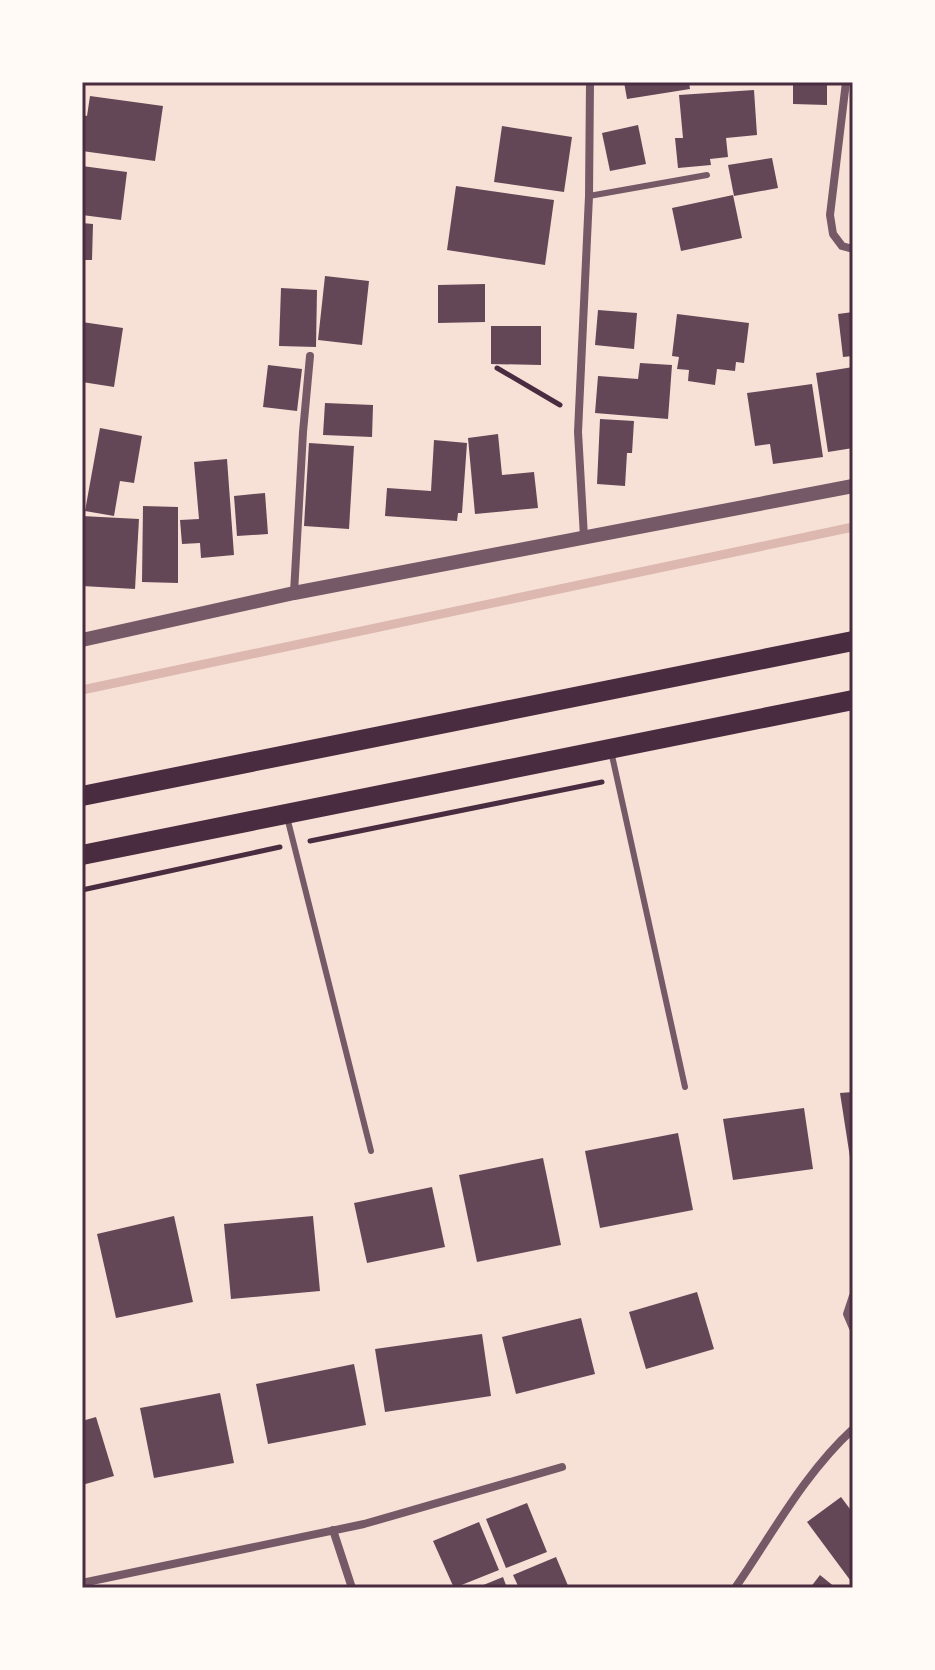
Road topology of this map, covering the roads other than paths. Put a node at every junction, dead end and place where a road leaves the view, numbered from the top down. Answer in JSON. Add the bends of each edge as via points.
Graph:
{"nodes":[{"id":1,"x":590,"y":82,"type":"edge"},
{"id":2,"x":846,"y":82,"type":"edge"},
{"id":3,"x":707,"y":175,"type":"dead end"},
{"id":4,"x":589,"y":196,"type":"junction"},
{"id":5,"x":853,"y":249,"type":"edge"},
{"id":6,"x":310,"y":356,"type":"dead end"},
{"id":7,"x":853,"y":486,"type":"edge"},
{"id":8,"x":584,"y":537,"type":"junction"},
{"id":9,"x":294,"y":593,"type":"junction"},
{"id":10,"x":82,"y":640,"type":"edge"},
{"id":11,"x":853,"y":641,"type":"edge"},
{"id":12,"x":853,"y":700,"type":"edge"},
{"id":13,"x":611,"y":749,"type":"junction"},
{"id":14,"x":82,"y":796,"type":"edge"},
{"id":15,"x":286,"y":815,"type":"junction"},
{"id":16,"x":82,"y":855,"type":"edge"},
{"id":17,"x":685,"y":1087,"type":"dead end"},
{"id":18,"x":371,"y":1151,"type":"dead end"},
{"id":19,"x":853,"y":1296,"type":"edge"},
{"id":20,"x":853,"y":1328,"type":"edge"},
{"id":21,"x":853,"y":1429,"type":"edge"},
{"id":22,"x":562,"y":1467,"type":"dead end"},
{"id":23,"x":333,"y":1530,"type":"junction"},
{"id":24,"x":82,"y":1583,"type":"edge"},
{"id":25,"x":352,"y":1588,"type":"edge"},
{"id":26,"x":735,"y":1588,"type":"edge"}],
"edges":[{"from":1,"to":4,"type":"street"},
{"from":2,"to":5,"type":"street","via":[[830,215],[833,234],[842,246]]},
{"from":3,"to":4,"type":"lane"},
{"from":4,"to":8,"type":"street","via":[[578,432]]},
{"from":6,"to":9,"type":"street"},
{"from":7,"to":8,"type":"street"},
{"from":8,"to":9,"type":"street"},
{"from":9,"to":10,"type":"street"},
{"from":11,"to":14,"type":"highway"},
{"from":12,"to":13,"type":"highway"},
{"from":13,"to":15,"type":"highway"},
{"from":13,"to":17,"type":"lane"},
{"from":15,"to":16,"type":"highway"},
{"from":15,"to":18,"type":"lane"},
{"from":19,"to":20,"type":"street","via":[[847,1314]]},
{"from":21,"to":26,"type":"street","via":[[807,1477]]},
{"from":22,"to":23,"type":"street"},
{"from":23,"to":24,"type":"street"},
{"from":23,"to":25,"type":"street"}]}
